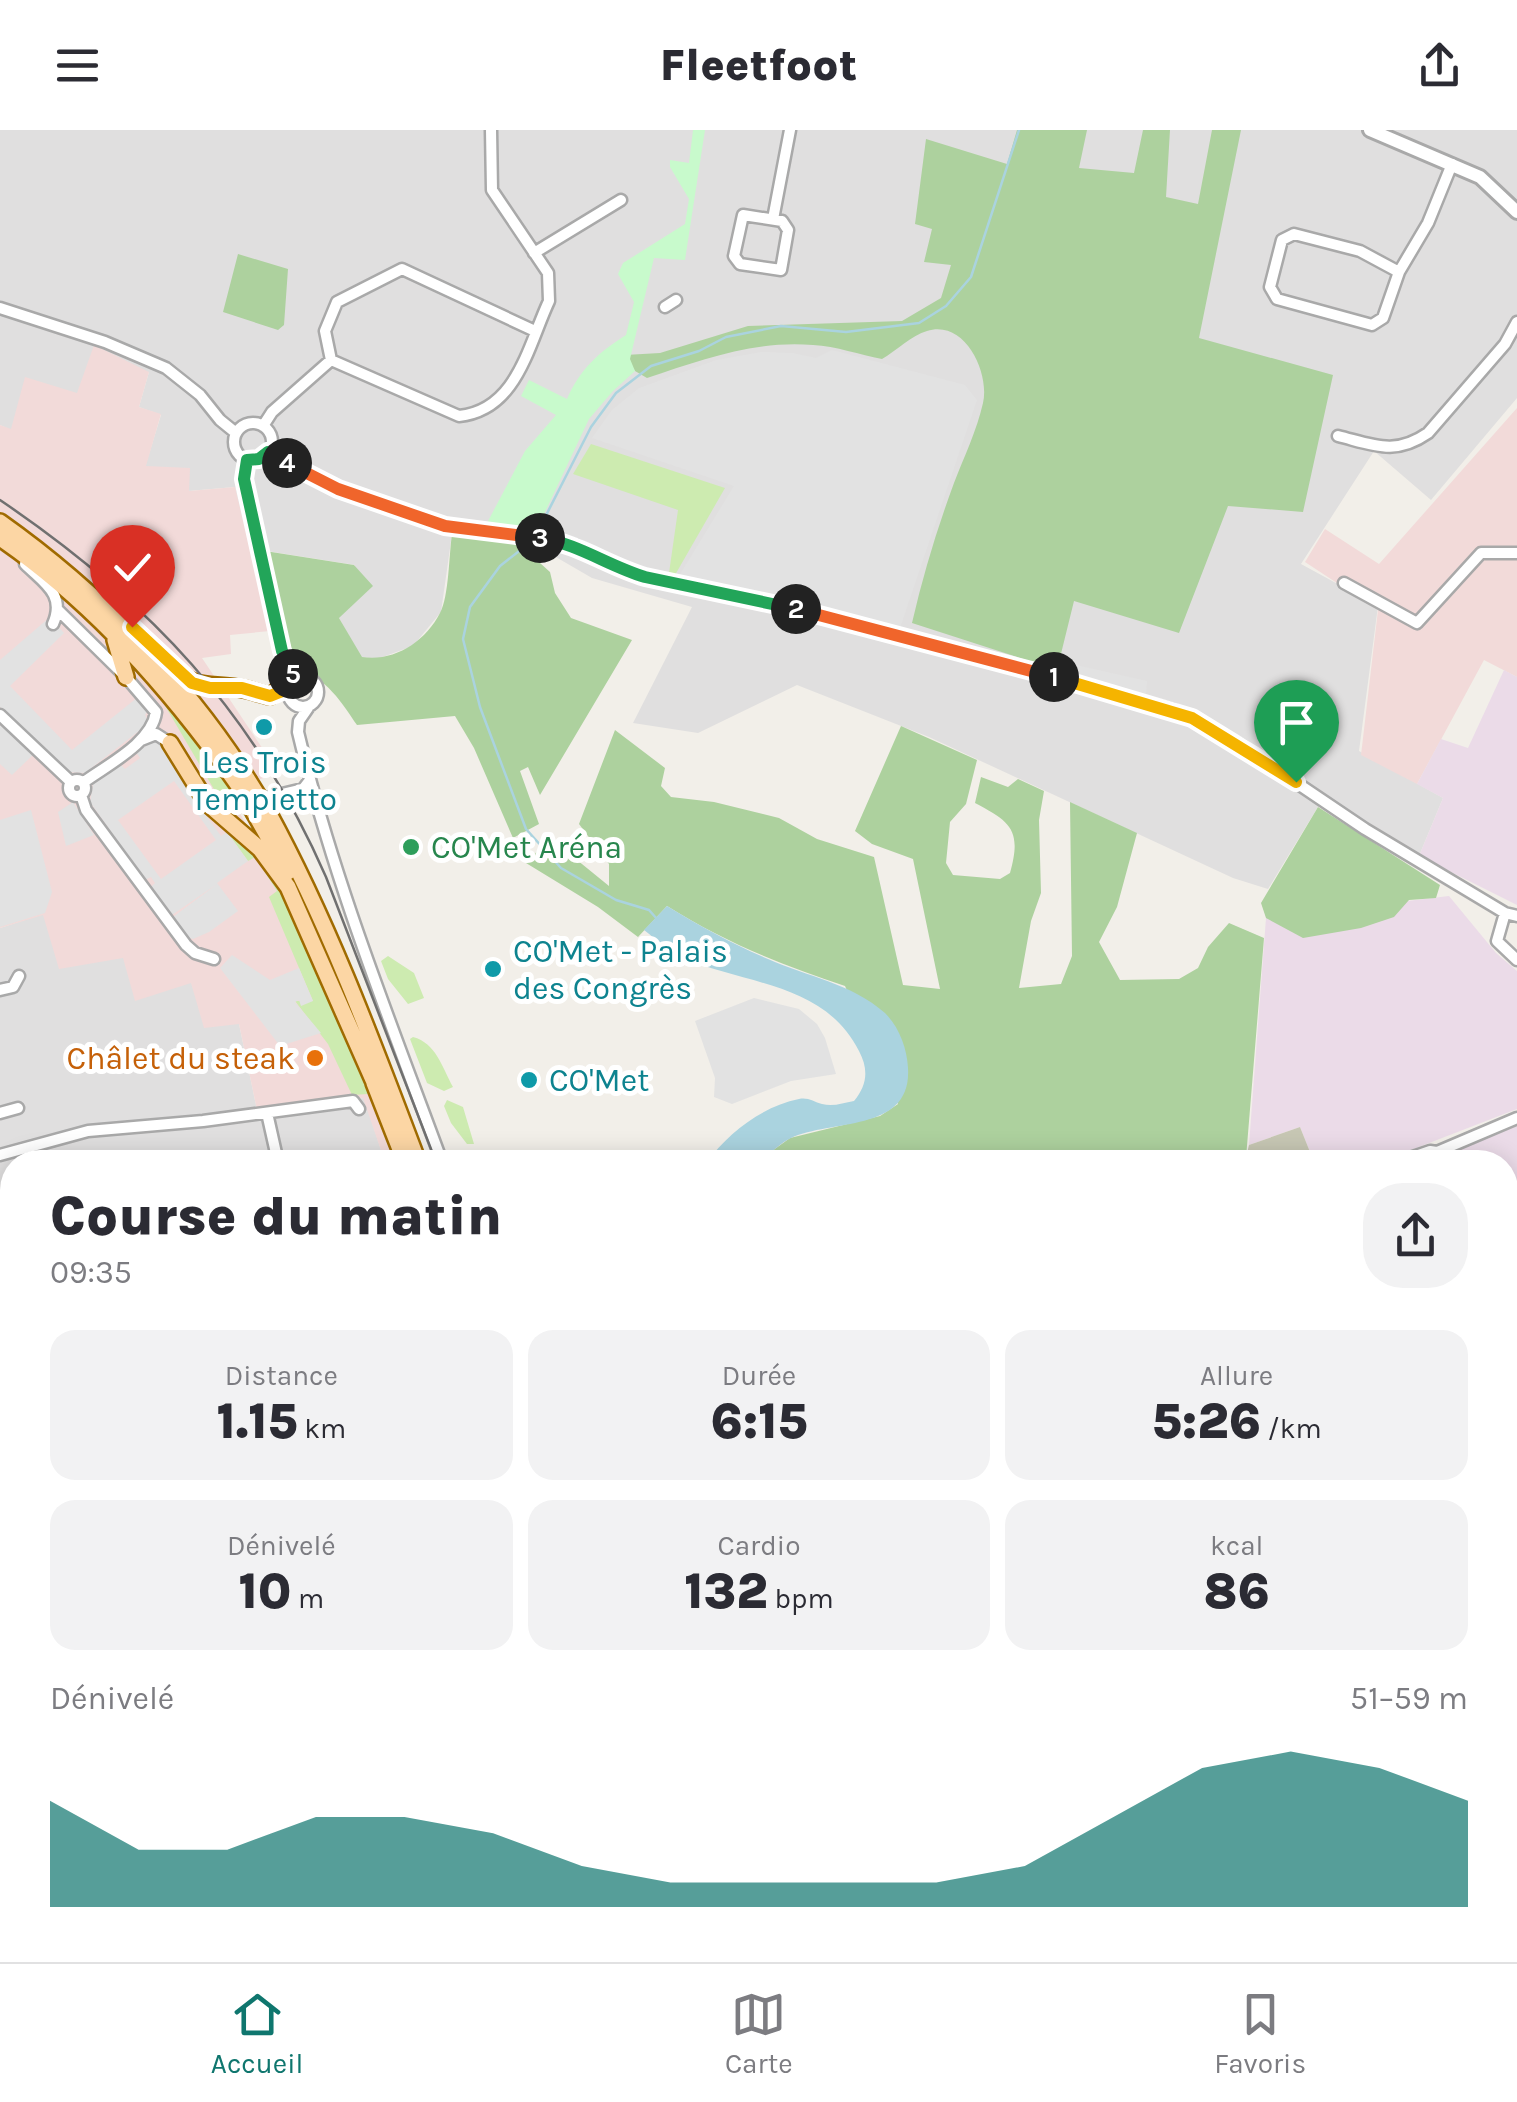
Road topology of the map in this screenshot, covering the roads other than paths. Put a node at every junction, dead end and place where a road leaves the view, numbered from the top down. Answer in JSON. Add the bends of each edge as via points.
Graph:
{"nodes":[{"id":1,"x":490,"y":130,"type":"edge"},
{"id":2,"x":790,"y":130,"type":"edge"},
{"id":3,"x":1370,"y":130,"type":"edge"},
{"id":4,"x":1452,"y":164,"type":"junction"},
{"id":5,"x":492,"y":190,"type":"junction"},
{"id":6,"x":479,"y":197,"type":"dead end"},
{"id":7,"x":621,"y":200,"type":"dead end"},
{"id":8,"x":1514,"y":202,"type":"edge"},
{"id":9,"x":773,"y":219,"type":"junction"},
{"id":10,"x":534,"y":253,"type":"junction"},
{"id":11,"x":1399,"y":272,"type":"junction"},
{"id":12,"x":0,"y":308,"type":"edge"},
{"id":13,"x":1517,"y":322,"type":"edge"},
{"id":14,"x":535,"y":331,"type":"junction"},
{"id":15,"x":330,"y":360,"type":"junction"},
{"id":16,"x":263,"y":426,"type":"junction"},
{"id":17,"x":236,"y":433,"type":"junction"},
{"id":18,"x":1338,"y":436,"type":"dead end"},
{"id":19,"x":268,"y":452,"type":"junction"},
{"id":20,"x":247,"y":460,"type":"junction"},
{"id":21,"x":0,"y":522,"type":"edge"},
{"id":22,"x":2,"y":540,"type":"edge"},
{"id":23,"x":1517,"y":554,"type":"edge"},
{"id":24,"x":67,"y":576,"type":"junction"},
{"id":25,"x":1344,"y":583,"type":"dead end"},
{"id":26,"x":58,"y":610,"type":"junction"},
{"id":27,"x":53,"y":624,"type":"dead end"},
{"id":28,"x":113,"y":636,"type":"junction"},
{"id":29,"x":126,"y":677,"type":"junction"},
{"id":30,"x":292,"y":680,"type":"junction"},
{"id":31,"x":308,"y":708,"type":"junction"},
{"id":32,"x":0,"y":715,"type":"edge"},
{"id":33,"x":140,"y":740,"type":"junction"},
{"id":34,"x":170,"y":743,"type":"joint"},
{"id":35,"x":310,"y":780,"type":"junction"},
{"id":36,"x":70,"y":782,"type":"junction"},
{"id":37,"x":84,"y":782,"type":"junction"},
{"id":38,"x":242,"y":782,"type":"junction"},
{"id":39,"x":81,"y":795,"type":"junction"},
{"id":40,"x":240,"y":804,"type":"dead end"},
{"id":41,"x":261,"y":813,"type":"junction"},
{"id":42,"x":1511,"y":914,"type":"edge"},
{"id":43,"x":214,"y":959,"type":"dead end"},
{"id":44,"x":1517,"y":960,"type":"edge"},
{"id":45,"x":19,"y":976,"type":"dead end"},
{"id":46,"x":0,"y":990,"type":"edge"},
{"id":47,"x":377,"y":1089,"type":"junction"},
{"id":48,"x":18,"y":1108,"type":"dead end"},
{"id":49,"x":359,"y":1109,"type":"dead end"},
{"id":50,"x":267,"y":1112,"type":"junction"},
{"id":51,"x":0,"y":1114,"type":"edge"},
{"id":52,"x":1517,"y":1118,"type":"edge"},
{"id":53,"x":18,"y":1150,"type":"edge"},
{"id":54,"x":275,"y":1150,"type":"edge"},
{"id":55,"x":400,"y":1150,"type":"edge"},
{"id":56,"x":413,"y":1150,"type":"edge"},
{"id":57,"x":438,"y":1150,"type":"edge"},
{"id":58,"x":1453,"y":1150,"type":"edge"}],
"edges":[{"from":1,"to":5,"type":"street"},
{"from":2,"to":9,"type":"street"},
{"from":3,"to":4,"type":"street"},
{"from":4,"to":8,"type":"street"},
{"from":4,"to":11,"type":"street"},
{"from":5,"to":6,"type":"street"},
{"from":5,"to":10,"type":"street"},
{"from":7,"to":10,"type":"street"},
{"from":9,"to":9,"type":"street","via":[[788,230],[781,270],[766,274],[740,264],[734,256],[742,215]]},
{"from":10,"to":14,"type":"street","via":[[551,288]]},
{"from":11,"to":11,"type":"street","via":[[1360,251],[1294,234],[1282,240],[1270,287],[1276,298],[1372,325],[1382,318]]},
{"from":12,"to":17,"type":"street","via":[[166,368]]},
{"from":13,"to":18,"type":"street","via":[[1505,344],[1414,442],[1388,448]]},
{"from":14,"to":15,"type":"street","via":[[514,384],[475,414],[459,416]]},
{"from":14,"to":15,"type":"street","via":[[402,269],[337,302],[325,332]]},
{"from":15,"to":16,"type":"street"},
{"from":16,"to":17,"type":"street","via":[[245,424]]},
{"from":16,"to":19,"type":"street","via":[[270,435]]},
{"from":17,"to":20,"type":"street","via":[[236,449]]},
{"from":19,"to":20,"type":"street"},
{"from":19,"to":42,"type":"street","via":[[338,489],[445,526],[577,546],[645,577],[816,614],[1174,710]]},
{"from":20,"to":30,"type":"street","via":[[244,479]]},
{"from":21,"to":24,"type":"main road"},
{"from":22,"to":26,"type":"street","via":[[53,590]]},
{"from":22,"to":28,"type":"main road","via":[[69,591]]},
{"from":23,"to":25,"type":"street","via":[[1481,553],[1417,623]]},
{"from":24,"to":30,"type":"main road","via":[[192,683],[270,696]]},
{"from":24,"to":38,"type":"main road","via":[[196,708]]},
{"from":26,"to":27,"type":"street"},
{"from":26,"to":29,"type":"street"},
{"from":28,"to":29,"type":"main road"},
{"from":28,"to":38,"type":"main road","via":[[166,688]]},
{"from":29,"to":33,"type":"street","via":[[156,712]]},
{"from":30,"to":31,"type":"street","via":[[295,702]]},
{"from":30,"to":31,"type":"street","via":[[309,678],[316,690],[317,701]]},
{"from":31,"to":35,"type":"street","via":[[298,732]]},
{"from":32,"to":36,"type":"street"},
{"from":33,"to":34,"type":"street","via":[[156,734]]},
{"from":33,"to":37,"type":"street"},
{"from":34,"to":47,"type":"main road","via":[[207,803],[260,849],[288,888]]},
{"from":35,"to":40,"type":"street","via":[[303,788]]},
{"from":35,"to":57,"type":"street"},
{"from":36,"to":37,"type":"street"},
{"from":36,"to":39,"type":"street","via":[[72,794]]},
{"from":37,"to":39,"type":"street"},
{"from":38,"to":41,"type":"main road","bridge":true},
{"from":39,"to":43,"type":"street","via":[[186,946]]},
{"from":41,"to":47,"type":"main road","via":[[321,942]]},
{"from":41,"to":56,"type":"main road","via":[[302,874]]},
{"from":42,"to":44,"type":"street","via":[[1496,941]]},
{"from":45,"to":46,"type":"street"},
{"from":47,"to":55,"type":"main road"},
{"from":48,"to":51,"type":"street"},
{"from":49,"to":50,"type":"street","via":[[353,1101]]},
{"from":50,"to":53,"type":"street","via":[[88,1130]]},
{"from":50,"to":54,"type":"street"},
{"from":52,"to":58,"type":"street"}]}
